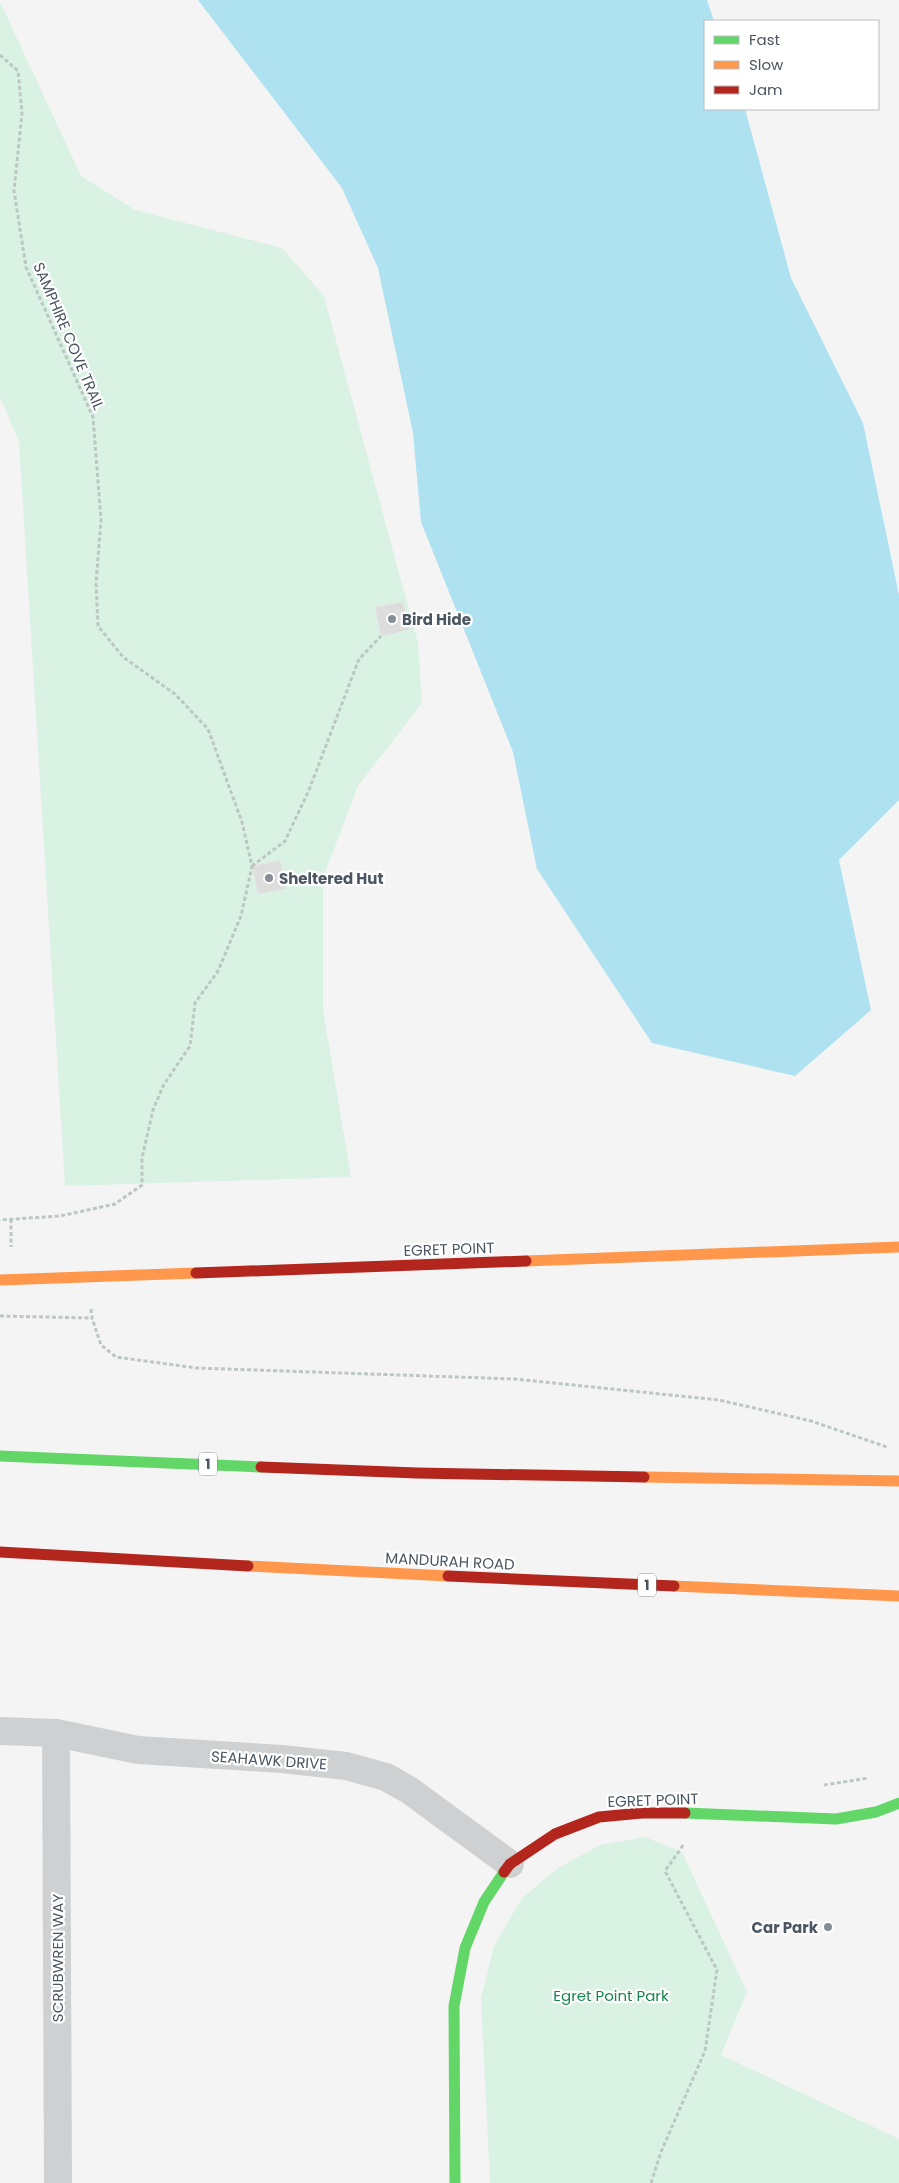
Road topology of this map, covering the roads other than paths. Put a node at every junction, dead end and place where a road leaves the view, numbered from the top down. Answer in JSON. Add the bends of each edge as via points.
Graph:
{"nodes":[{"id":1,"x":899,"y":1247,"type":"edge"},
{"id":2,"x":0,"y":1280,"type":"edge"},
{"id":3,"x":0,"y":1456,"type":"edge"},
{"id":4,"x":899,"y":1481,"type":"edge"},
{"id":5,"x":0,"y":1552,"type":"edge"},
{"id":6,"x":895,"y":1596,"type":"edge"},
{"id":7,"x":0,"y":1731,"type":"edge"},
{"id":8,"x":56,"y":1733,"type":"junction"},
{"id":9,"x":899,"y":1803,"type":"edge"},
{"id":10,"x":510,"y":1864,"type":"junction"},
{"id":11,"x":58,"y":2183,"type":"edge"},
{"id":12,"x":455,"y":2183,"type":"edge"}],
"edges":[{"from":1,"to":2,"type":"main road","name":"EGRET POINT"},
{"from":3,"to":4,"type":"main road","number":"1","via":[[417,1473]]},
{"from":5,"to":6,"type":"main road","name":"MANDURAH ROAD","number":"1","via":[[412,1575]]},
{"from":7,"to":8,"type":"street","name":"SEAHAWK DRIVE"},
{"from":8,"to":10,"type":"street","name":"SEAHAWK DRIVE","via":[[138,1750],[282,1759],[354,1768],[386,1777],[409,1790]]},
{"from":8,"to":11,"type":"street","name":"SCRUBWREN WAY"},
{"from":9,"to":10,"type":"main road","name":"EGRET POINT","via":[[876,1812],[836,1819],[718,1813],[642,1813],[599,1817],[555,1834]]},
{"from":10,"to":12,"type":"main road","name":"EGRET POINT","via":[[484,1902],[465,1948],[454,2006]]}]}
